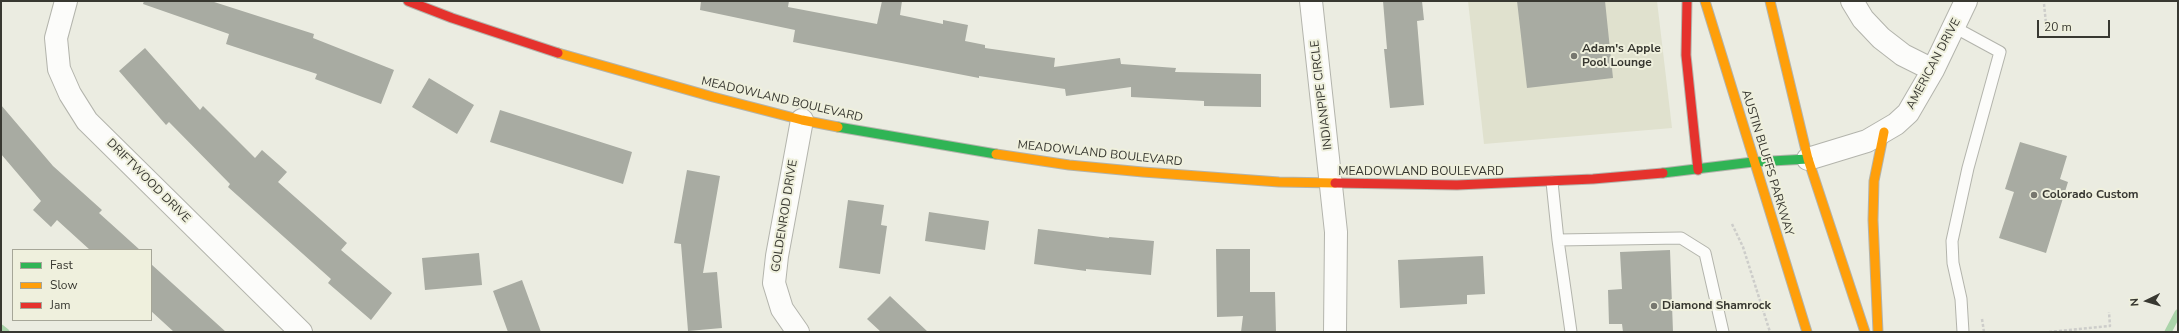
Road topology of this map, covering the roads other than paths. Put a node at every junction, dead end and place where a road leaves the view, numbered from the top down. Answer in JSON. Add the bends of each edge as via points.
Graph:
{"nodes":[{"id":1,"x":66,"y":1,"type":"edge"},
{"id":2,"x":408,"y":1,"type":"edge"},
{"id":3,"x":1311,"y":1,"type":"edge"},
{"id":4,"x":1687,"y":1,"type":"edge"},
{"id":5,"x":1705,"y":1,"type":"edge"},
{"id":6,"x":1770,"y":1,"type":"edge"},
{"id":7,"x":1852,"y":1,"type":"edge"},
{"id":8,"x":1966,"y":1,"type":"edge"},
{"id":9,"x":1954,"y":27,"type":"junction"},
{"id":10,"x":1933,"y":70,"type":"junction"},
{"id":11,"x":802,"y":120,"type":"junction"},
{"id":12,"x":1884,"y":132,"type":"junction"},
{"id":13,"x":1808,"y":159,"type":"junction"},
{"id":14,"x":1753,"y":162,"type":"junction"},
{"id":15,"x":1698,"y":170,"type":"junction"},
{"id":16,"x":1552,"y":182,"type":"junction"},
{"id":17,"x":1332,"y":184,"type":"junction"},
{"id":18,"x":1558,"y":240,"type":"junction"},
{"id":19,"x":301,"y":332,"type":"edge"},
{"id":20,"x":798,"y":332,"type":"edge"},
{"id":21,"x":1335,"y":332,"type":"edge"},
{"id":22,"x":1571,"y":332,"type":"edge"},
{"id":23,"x":1723,"y":332,"type":"edge"},
{"id":24,"x":1807,"y":332,"type":"edge"},
{"id":25,"x":1865,"y":332,"type":"edge"},
{"id":26,"x":1878,"y":332,"type":"edge"},
{"id":27,"x":1963,"y":332,"type":"edge"}],
"edges":[{"from":1,"to":19,"type":"street","name":"DRIFTWOOD DRIVE","via":[[56,38],[59,69],[86,121]]},
{"from":2,"to":11,"type":"street","name":"MEADOWLAND BOULEVARD","via":[[577,59],[713,98]]},
{"from":3,"to":17,"type":"street","name":"INDIANPIPE CIRCLE"},
{"from":4,"to":15,"type":"street","via":[[1686,55]]},
{"from":5,"to":14,"type":"street","name":"AUSTIN BLUFFS PARKWAY"},
{"from":6,"to":13,"type":"street"},
{"from":7,"to":10,"type":"street","via":[[1863,19],[1881,38],[1903,55]]},
{"from":8,"to":9,"type":"street","name":"AMERICAN DRIVE"},
{"from":9,"to":10,"type":"street","name":"AMERICAN DRIVE"},
{"from":9,"to":27,"type":"lane","via":[[2000,52],[1968,168],[1952,241],[1953,263],[1961,298]]},
{"from":10,"to":12,"type":"street","name":"AMERICAN DRIVE","via":[[1908,113]]},
{"from":11,"to":17,"type":"street","name":"MEADOWLAND BOULEVARD","via":[[923,143],[1069,165]]},
{"from":11,"to":20,"type":"street","name":"GOLDENROD DRIVE","via":[[774,283],[782,309]]},
{"from":12,"to":13,"type":"street","name":"AMERICAN DRIVE","via":[[1867,141]]},
{"from":12,"to":26,"type":"street","via":[[1874,181],[1873,220]]},
{"from":13,"to":14,"type":"street","name":"MEADOWLAND BOULEVARD"},
{"from":13,"to":25,"type":"street"},
{"from":14,"to":15,"type":"street","name":"MEADOWLAND BOULEVARD"},
{"from":14,"to":24,"type":"street","name":"AUSTIN BLUFFS PARKWAY"},
{"from":15,"to":16,"type":"street","name":"MEADOWLAND BOULEVARD"},
{"from":16,"to":17,"type":"street","name":"MEADOWLAND BOULEVARD","via":[[1457,185]]},
{"from":16,"to":18,"type":"lane"},
{"from":17,"to":21,"type":"street","name":"INDIANPIPE CIRCLE","via":[[1336,232]]},
{"from":18,"to":22,"type":"lane"},
{"from":18,"to":23,"type":"lane","via":[[1681,238],[1705,253]]}]}
